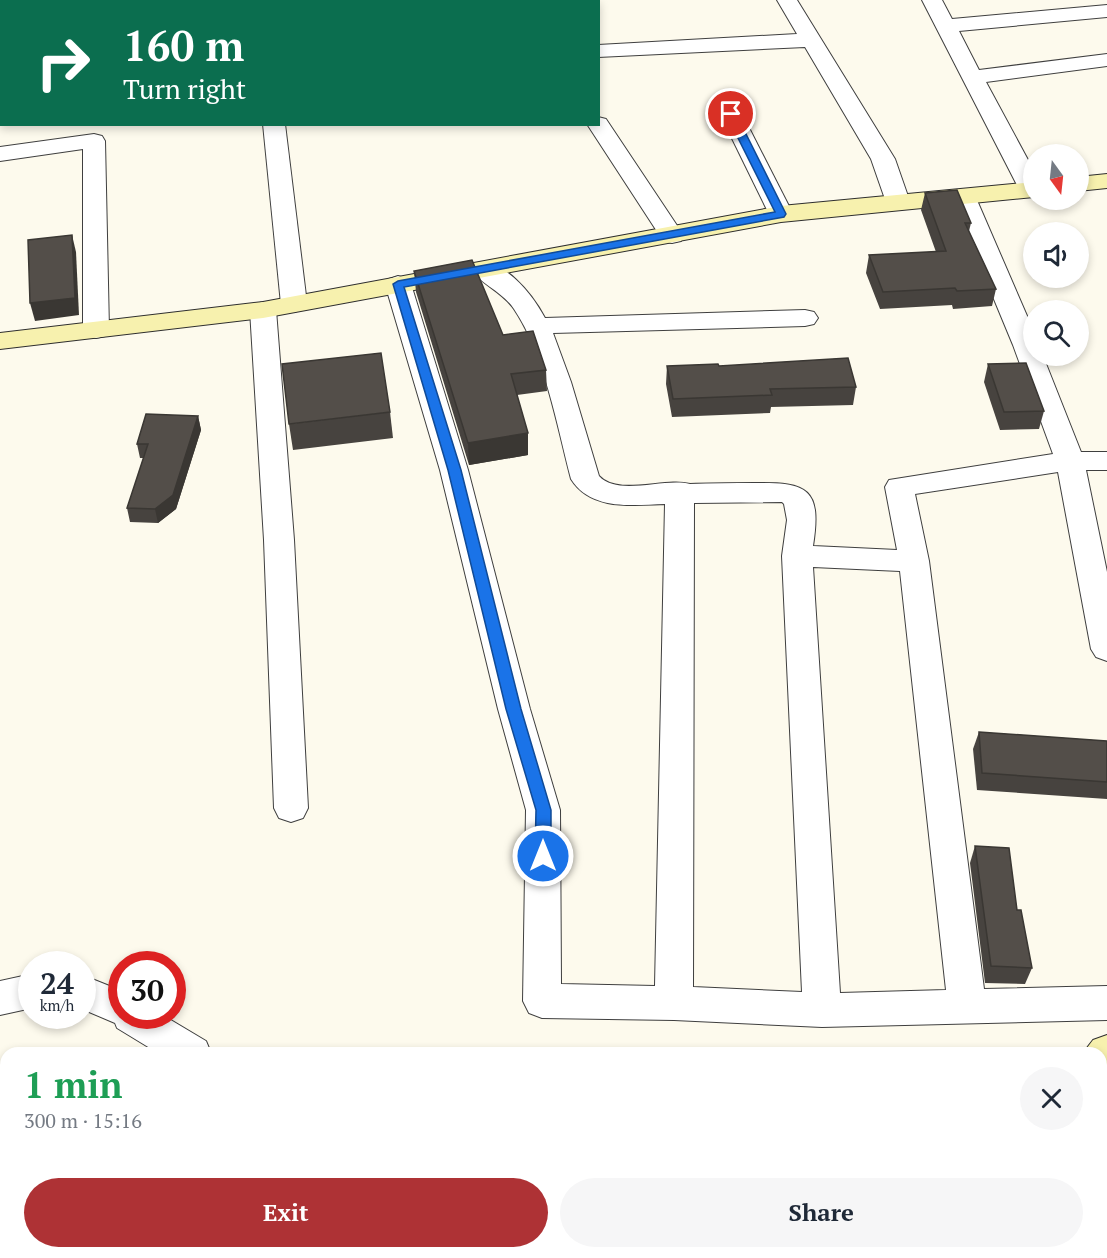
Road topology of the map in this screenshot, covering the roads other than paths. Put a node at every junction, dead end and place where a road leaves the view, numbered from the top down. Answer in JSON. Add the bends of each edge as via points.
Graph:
{"nodes":[{"id":1,"x":786,"y":0,"type":"edge"},
{"id":2,"x":932,"y":0,"type":"edge"},
{"id":3,"x":1107,"y":11,"type":"edge"},
{"id":4,"x":945,"y":26,"type":"junction"},
{"id":5,"x":810,"y":40,"type":"junction"},
{"id":6,"x":600,"y":51,"type":"edge"},
{"id":7,"x":1107,"y":60,"type":"edge"},
{"id":8,"x":973,"y":77,"type":"junction"},
{"id":9,"x":731,"y":114,"type":"dead end"},
{"id":10,"x":274,"y":126,"type":"edge"},
{"id":11,"x":599,"y":126,"type":"edge"},
{"id":12,"x":0,"y":154,"type":"edge"},
{"id":13,"x":1023,"y":172,"type":"edge"},
{"id":14,"x":1107,"y":181,"type":"edge"},
{"id":15,"x":1089,"y":183,"type":"edge"},
{"id":16,"x":1023,"y":190,"type":"edge"},
{"id":17,"x":964,"y":198,"type":"junction"},
{"id":18,"x":898,"y":202,"type":"junction"},
{"id":19,"x":781,"y":214,"type":"junction"},
{"id":20,"x":672,"y":236,"type":"junction"},
{"id":21,"x":483,"y":269,"type":"junction"},
{"id":22,"x":398,"y":284,"type":"junction"},
{"id":23,"x":294,"y":304,"type":"junction"},
{"id":24,"x":263,"y":310,"type":"junction"},
{"id":25,"x":805,"y":318,"type":"dead end"},
{"id":26,"x":536,"y":326,"type":"junction"},
{"id":27,"x":96,"y":330,"type":"junction"},
{"id":28,"x":0,"y":341,"type":"edge"},
{"id":29,"x":1070,"y":461,"type":"junction"},
{"id":30,"x":1107,"y":461,"type":"edge"},
{"id":31,"x":680,"y":491,"type":"junction"},
{"id":32,"x":797,"y":556,"type":"junction"},
{"id":33,"x":914,"y":561,"type":"junction"},
{"id":34,"x":1106,"y":633,"type":"edge"},
{"id":35,"x":291,"y":808,"type":"dead end"},
{"id":36,"x":18,"y":995,"type":"edge"},
{"id":37,"x":0,"y":998,"type":"edge"},
{"id":38,"x":674,"y":1003,"type":"junction"},
{"id":39,"x":1107,"y":1003,"type":"edge"},
{"id":40,"x":967,"y":1008,"type":"junction"},
{"id":41,"x":822,"y":1010,"type":"junction"},
{"id":42,"x":152,"y":1029,"type":"edge"},
{"id":43,"x":182,"y":1047,"type":"edge"}],
"edges":[{"from":1,"to":5,"type":"street"},
{"from":2,"to":4,"type":"street"},
{"from":3,"to":4,"type":"street"},
{"from":4,"to":8,"type":"street"},
{"from":5,"to":6,"type":"street"},
{"from":5,"to":18,"type":"street","via":[[883,159]]},
{"from":7,"to":8,"type":"street"},
{"from":8,"to":13,"type":"street"},
{"from":9,"to":19,"type":"street"},
{"from":10,"to":23,"type":"street"},
{"from":11,"to":20,"type":"street"},
{"from":12,"to":27,"type":"street","via":[[94,141]]},
{"from":14,"to":15,"type":"street"},
{"from":16,"to":17,"type":"street"},
{"from":17,"to":18,"type":"street"},
{"from":17,"to":29,"type":"street"},
{"from":18,"to":19,"type":"street"},
{"from":19,"to":20,"type":"street"},
{"from":20,"to":21,"type":"street"},
{"from":21,"to":22,"type":"street"},
{"from":21,"to":26,"type":"street","via":[[516,294]]},
{"from":22,"to":23,"type":"street"},
{"from":22,"to":38,"type":"street","via":[[454,470],[543,810],[542,1001]]},
{"from":23,"to":24,"type":"street"},
{"from":24,"to":27,"type":"street"},
{"from":24,"to":35,"type":"street","via":[[279,540]]},
{"from":25,"to":26,"type":"street"},
{"from":26,"to":31,"type":"street","via":[[563,398],[585,478],[593,489],[613,495]]},
{"from":27,"to":28,"type":"street"},
{"from":29,"to":30,"type":"street"},
{"from":29,"to":33,"type":"street","via":[[899,487]]},
{"from":29,"to":34,"type":"street"},
{"from":31,"to":32,"type":"street","via":[[788,492],[797,497],[802,506]]},
{"from":31,"to":38,"type":"street"},
{"from":32,"to":33,"type":"street"},
{"from":32,"to":41,"type":"street"},
{"from":33,"to":40,"type":"street"},
{"from":36,"to":37,"type":"street"},
{"from":38,"to":41,"type":"street"},
{"from":39,"to":40,"type":"street"},
{"from":40,"to":41,"type":"street"},
{"from":42,"to":43,"type":"street"}]}
